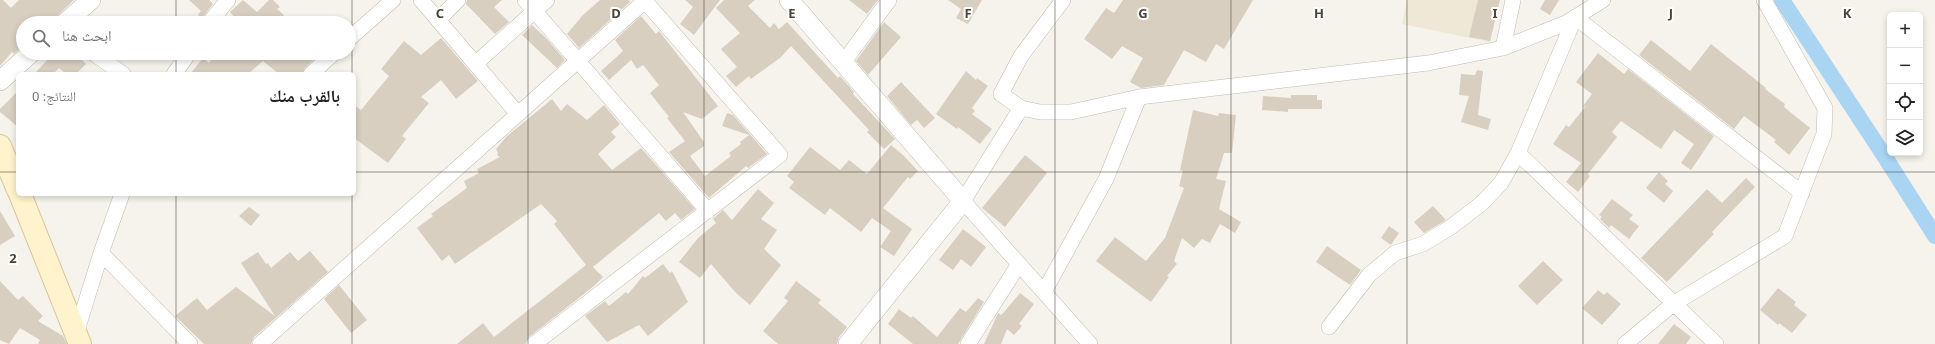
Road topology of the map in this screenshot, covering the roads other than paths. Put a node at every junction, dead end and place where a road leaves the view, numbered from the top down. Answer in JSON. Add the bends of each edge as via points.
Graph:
{"nodes":[{"id":1,"x":91,"y":0,"type":"edge"},
{"id":2,"x":228,"y":0,"type":"edge"},
{"id":3,"x":393,"y":0,"type":"edge"},
{"id":4,"x":421,"y":0,"type":"edge"},
{"id":5,"x":458,"y":0,"type":"edge"},
{"id":6,"x":525,"y":0,"type":"edge"},
{"id":7,"x":547,"y":0,"type":"edge"},
{"id":8,"x":645,"y":0,"type":"edge"},
{"id":9,"x":789,"y":0,"type":"edge"},
{"id":10,"x":890,"y":0,"type":"edge"},
{"id":11,"x":1062,"y":0,"type":"edge"},
{"id":12,"x":1513,"y":0,"type":"edge"},
{"id":13,"x":1603,"y":0,"type":"edge"},
{"id":14,"x":1764,"y":0,"type":"edge"},
{"id":15,"x":535,"y":12,"type":"junction"},
{"id":16,"x":73,"y":16,"type":"edge"},
{"id":17,"x":215,"y":16,"type":"edge"},
{"id":18,"x":1575,"y":17,"type":"junction"},
{"id":19,"x":438,"y":20,"type":"junction"},
{"id":20,"x":356,"y":33,"type":"edge"},
{"id":21,"x":1503,"y":48,"type":"junction"},
{"id":22,"x":24,"y":60,"type":"edge"},
{"id":23,"x":103,"y":60,"type":"edge"},
{"id":24,"x":184,"y":60,"type":"edge"},
{"id":25,"x":326,"y":60,"type":"edge"},
{"id":26,"x":578,"y":61,"type":"junction"},
{"id":27,"x":843,"y":63,"type":"junction"},
{"id":28,"x":476,"y":64,"type":"junction"},
{"id":29,"x":120,"y":72,"type":"edge"},
{"id":30,"x":175,"y":72,"type":"edge"},
{"id":31,"x":313,"y":72,"type":"edge"},
{"id":32,"x":0,"y":81,"type":"edge"},
{"id":33,"x":1139,"y":98,"type":"junction"},
{"id":34,"x":1021,"y":108,"type":"junction"},
{"id":35,"x":518,"y":114,"type":"junction"},
{"id":36,"x":0,"y":146,"type":"edge"},
{"id":37,"x":1518,"y":153,"type":"junction"},
{"id":38,"x":16,"y":185,"type":"edge"},
{"id":39,"x":1802,"y":193,"type":"junction"},
{"id":40,"x":21,"y":196,"type":"edge"},
{"id":41,"x":121,"y":196,"type":"edge"},
{"id":42,"x":963,"y":201,"type":"junction"},
{"id":43,"x":708,"y":211,"type":"junction"},
{"id":44,"x":101,"y":253,"type":"junction"},
{"id":45,"x":1019,"y":264,"type":"junction"},
{"id":46,"x":1044,"y":292,"type":"junction"},
{"id":47,"x":1673,"y":304,"type":"junction"},
{"id":48,"x":1329,"y":327,"type":"dead end"},
{"id":49,"x":76,"y":341,"type":"edge"},
{"id":50,"x":190,"y":344,"type":"edge"},
{"id":51,"x":260,"y":344,"type":"edge"},
{"id":52,"x":534,"y":344,"type":"edge"},
{"id":53,"x":848,"y":344,"type":"edge"},
{"id":54,"x":968,"y":344,"type":"edge"},
{"id":55,"x":1090,"y":344,"type":"edge"},
{"id":56,"x":1625,"y":344,"type":"edge"},
{"id":57,"x":1716,"y":344,"type":"edge"}],
"edges":[{"from":1,"to":16,"type":"street"},
{"from":2,"to":17,"type":"street"},
{"from":3,"to":20,"type":"street"},
{"from":4,"to":19,"type":"street"},
{"from":5,"to":19,"type":"street"},
{"from":6,"to":15,"type":"street"},
{"from":7,"to":15,"type":"street"},
{"from":8,"to":26,"type":"street"},
{"from":8,"to":43,"type":"street","via":[[780,155]]},
{"from":9,"to":27,"type":"street"},
{"from":10,"to":27,"type":"street"},
{"from":11,"to":34,"type":"street","via":[[1021,56],[1001,94]]},
{"from":12,"to":21,"type":"street"},
{"from":13,"to":18,"type":"street"},
{"from":14,"to":39,"type":"street","via":[[1806,70],[1825,108],[1824,134]]},
{"from":15,"to":26,"type":"street"},
{"from":15,"to":28,"type":"street"},
{"from":18,"to":21,"type":"street"},
{"from":18,"to":37,"type":"street"},
{"from":18,"to":39,"type":"street"},
{"from":19,"to":28,"type":"street"},
{"from":21,"to":33,"type":"street","via":[[1428,63]]},
{"from":22,"to":32,"type":"street"},
{"from":23,"to":29,"type":"street"},
{"from":24,"to":30,"type":"street"},
{"from":25,"to":31,"type":"street"},
{"from":26,"to":35,"type":"street"},
{"from":26,"to":43,"type":"street"},
{"from":27,"to":42,"type":"street"},
{"from":28,"to":35,"type":"street"},
{"from":33,"to":34,"type":"street","via":[[1071,112],[1040,112]]},
{"from":33,"to":46,"type":"street","via":[[1106,179]]},
{"from":34,"to":42,"type":"street"},
{"from":35,"to":51,"type":"street"},
{"from":36,"to":38,"type":"main road"},
{"from":37,"to":47,"type":"street"},
{"from":37,"to":48,"type":"street","via":[[1501,183],[1482,203],[1451,227],[1423,244],[1395,253],[1369,275]]},
{"from":39,"to":47,"type":"street","via":[[1785,236]]},
{"from":40,"to":49,"type":"main road"},
{"from":41,"to":44,"type":"street"},
{"from":42,"to":45,"type":"street"},
{"from":42,"to":53,"type":"street"},
{"from":43,"to":52,"type":"street"},
{"from":44,"to":49,"type":"street"},
{"from":44,"to":50,"type":"street"},
{"from":45,"to":46,"type":"street"},
{"from":45,"to":54,"type":"street"},
{"from":46,"to":55,"type":"street"},
{"from":47,"to":56,"type":"street"},
{"from":47,"to":57,"type":"street"}]}
